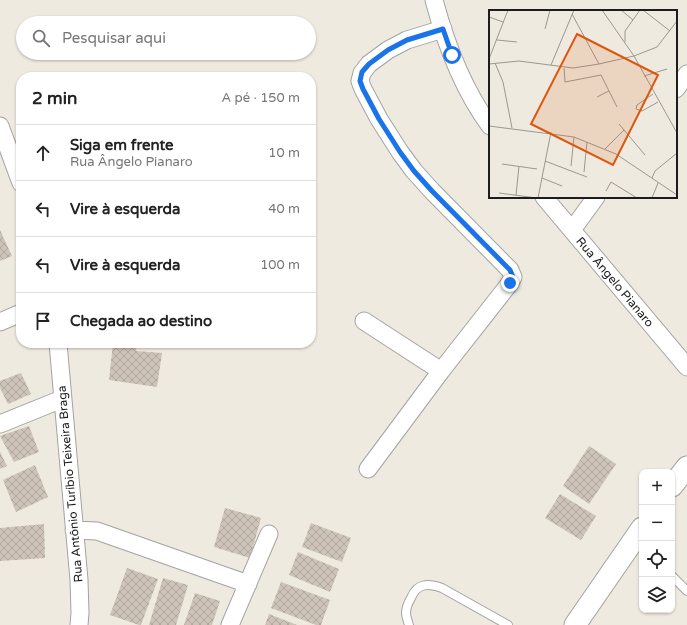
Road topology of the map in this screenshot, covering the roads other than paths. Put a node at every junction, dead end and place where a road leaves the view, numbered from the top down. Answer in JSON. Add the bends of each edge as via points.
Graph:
{"nodes":[{"id":1,"x":434,"y":0,"type":"edge"},
{"id":2,"x":443,"y":29,"type":"junction"},
{"id":3,"x":687,"y":74,"type":"edge"},
{"id":4,"x":677,"y":88,"type":"edge"},
{"id":5,"x":489,"y":125,"type":"edge"},
{"id":6,"x":0,"y":126,"type":"edge"},
{"id":7,"x":4,"y":151,"type":"edge"},
{"id":8,"x":16,"y":174,"type":"edge"},
{"id":9,"x":545,"y":198,"type":"edge"},
{"id":10,"x":595,"y":198,"type":"edge"},
{"id":11,"x":572,"y":230,"type":"junction"},
{"id":12,"x":16,"y":316,"type":"edge"},
{"id":13,"x":364,"y":320,"type":"dead end"},
{"id":14,"x":0,"y":322,"type":"edge"},
{"id":15,"x":58,"y":348,"type":"edge"},
{"id":16,"x":687,"y":367,"type":"edge"},
{"id":17,"x":441,"y":371,"type":"junction"},
{"id":18,"x":62,"y":399,"type":"junction"},
{"id":19,"x":0,"y":424,"type":"edge"},
{"id":20,"x":687,"y":467,"type":"edge"},
{"id":21,"x":368,"y":469,"type":"dead end"},
{"id":22,"x":675,"y":482,"type":"edge"},
{"id":23,"x":74,"y":530,"type":"junction"},
{"id":24,"x":269,"y":534,"type":"dead end"},
{"id":25,"x":639,"y":538,"type":"edge"},
{"id":26,"x":673,"y":577,"type":"edge"},
{"id":27,"x":248,"y":584,"type":"junction"},
{"id":28,"x":687,"y":591,"type":"edge"},
{"id":29,"x":79,"y":625,"type":"edge"},
{"id":30,"x":230,"y":625,"type":"edge"},
{"id":31,"x":409,"y":625,"type":"edge"},
{"id":32,"x":508,"y":625,"type":"edge"},
{"id":33,"x":575,"y":625,"type":"edge"}],
"edges":[{"from":1,"to":2,"type":"street"},
{"from":2,"to":5,"type":"street","via":[[465,86]]},
{"from":2,"to":17,"type":"street","via":[[407,40],[388,50],[369,64],[362,72],[360,81],[379,119],[414,171],[510,270],[513,277]]},
{"from":3,"to":4,"type":"street"},
{"from":6,"to":7,"type":"street"},
{"from":7,"to":8,"type":"street"},
{"from":9,"to":11,"type":"street","name":"Rua Ângelo Pianaro"},
{"from":10,"to":11,"type":"street"},
{"from":11,"to":16,"type":"street","name":"Rua Ângelo Pianaro"},
{"from":12,"to":14,"type":"street"},
{"from":13,"to":17,"type":"street"},
{"from":15,"to":18,"type":"street","name":"Rua Antônio Turíbio Teixeira Braga"},
{"from":17,"to":21,"type":"street"},
{"from":18,"to":19,"type":"street"},
{"from":18,"to":23,"type":"street","name":"Rua Antônio Turíbio Teixeira Braga"},
{"from":20,"to":22,"type":"street"},
{"from":23,"to":27,"type":"street","via":[[97,531]]},
{"from":23,"to":29,"type":"street","name":"Rua Antônio Turíbio Teixeira Braga"},
{"from":24,"to":27,"type":"street"},
{"from":25,"to":33,"type":"street"},
{"from":26,"to":28,"type":"lane"},
{"from":27,"to":30,"type":"street"},
{"from":31,"to":32,"type":"lane","via":[[406,614],[414,591],[423,585],[433,585]]}]}
